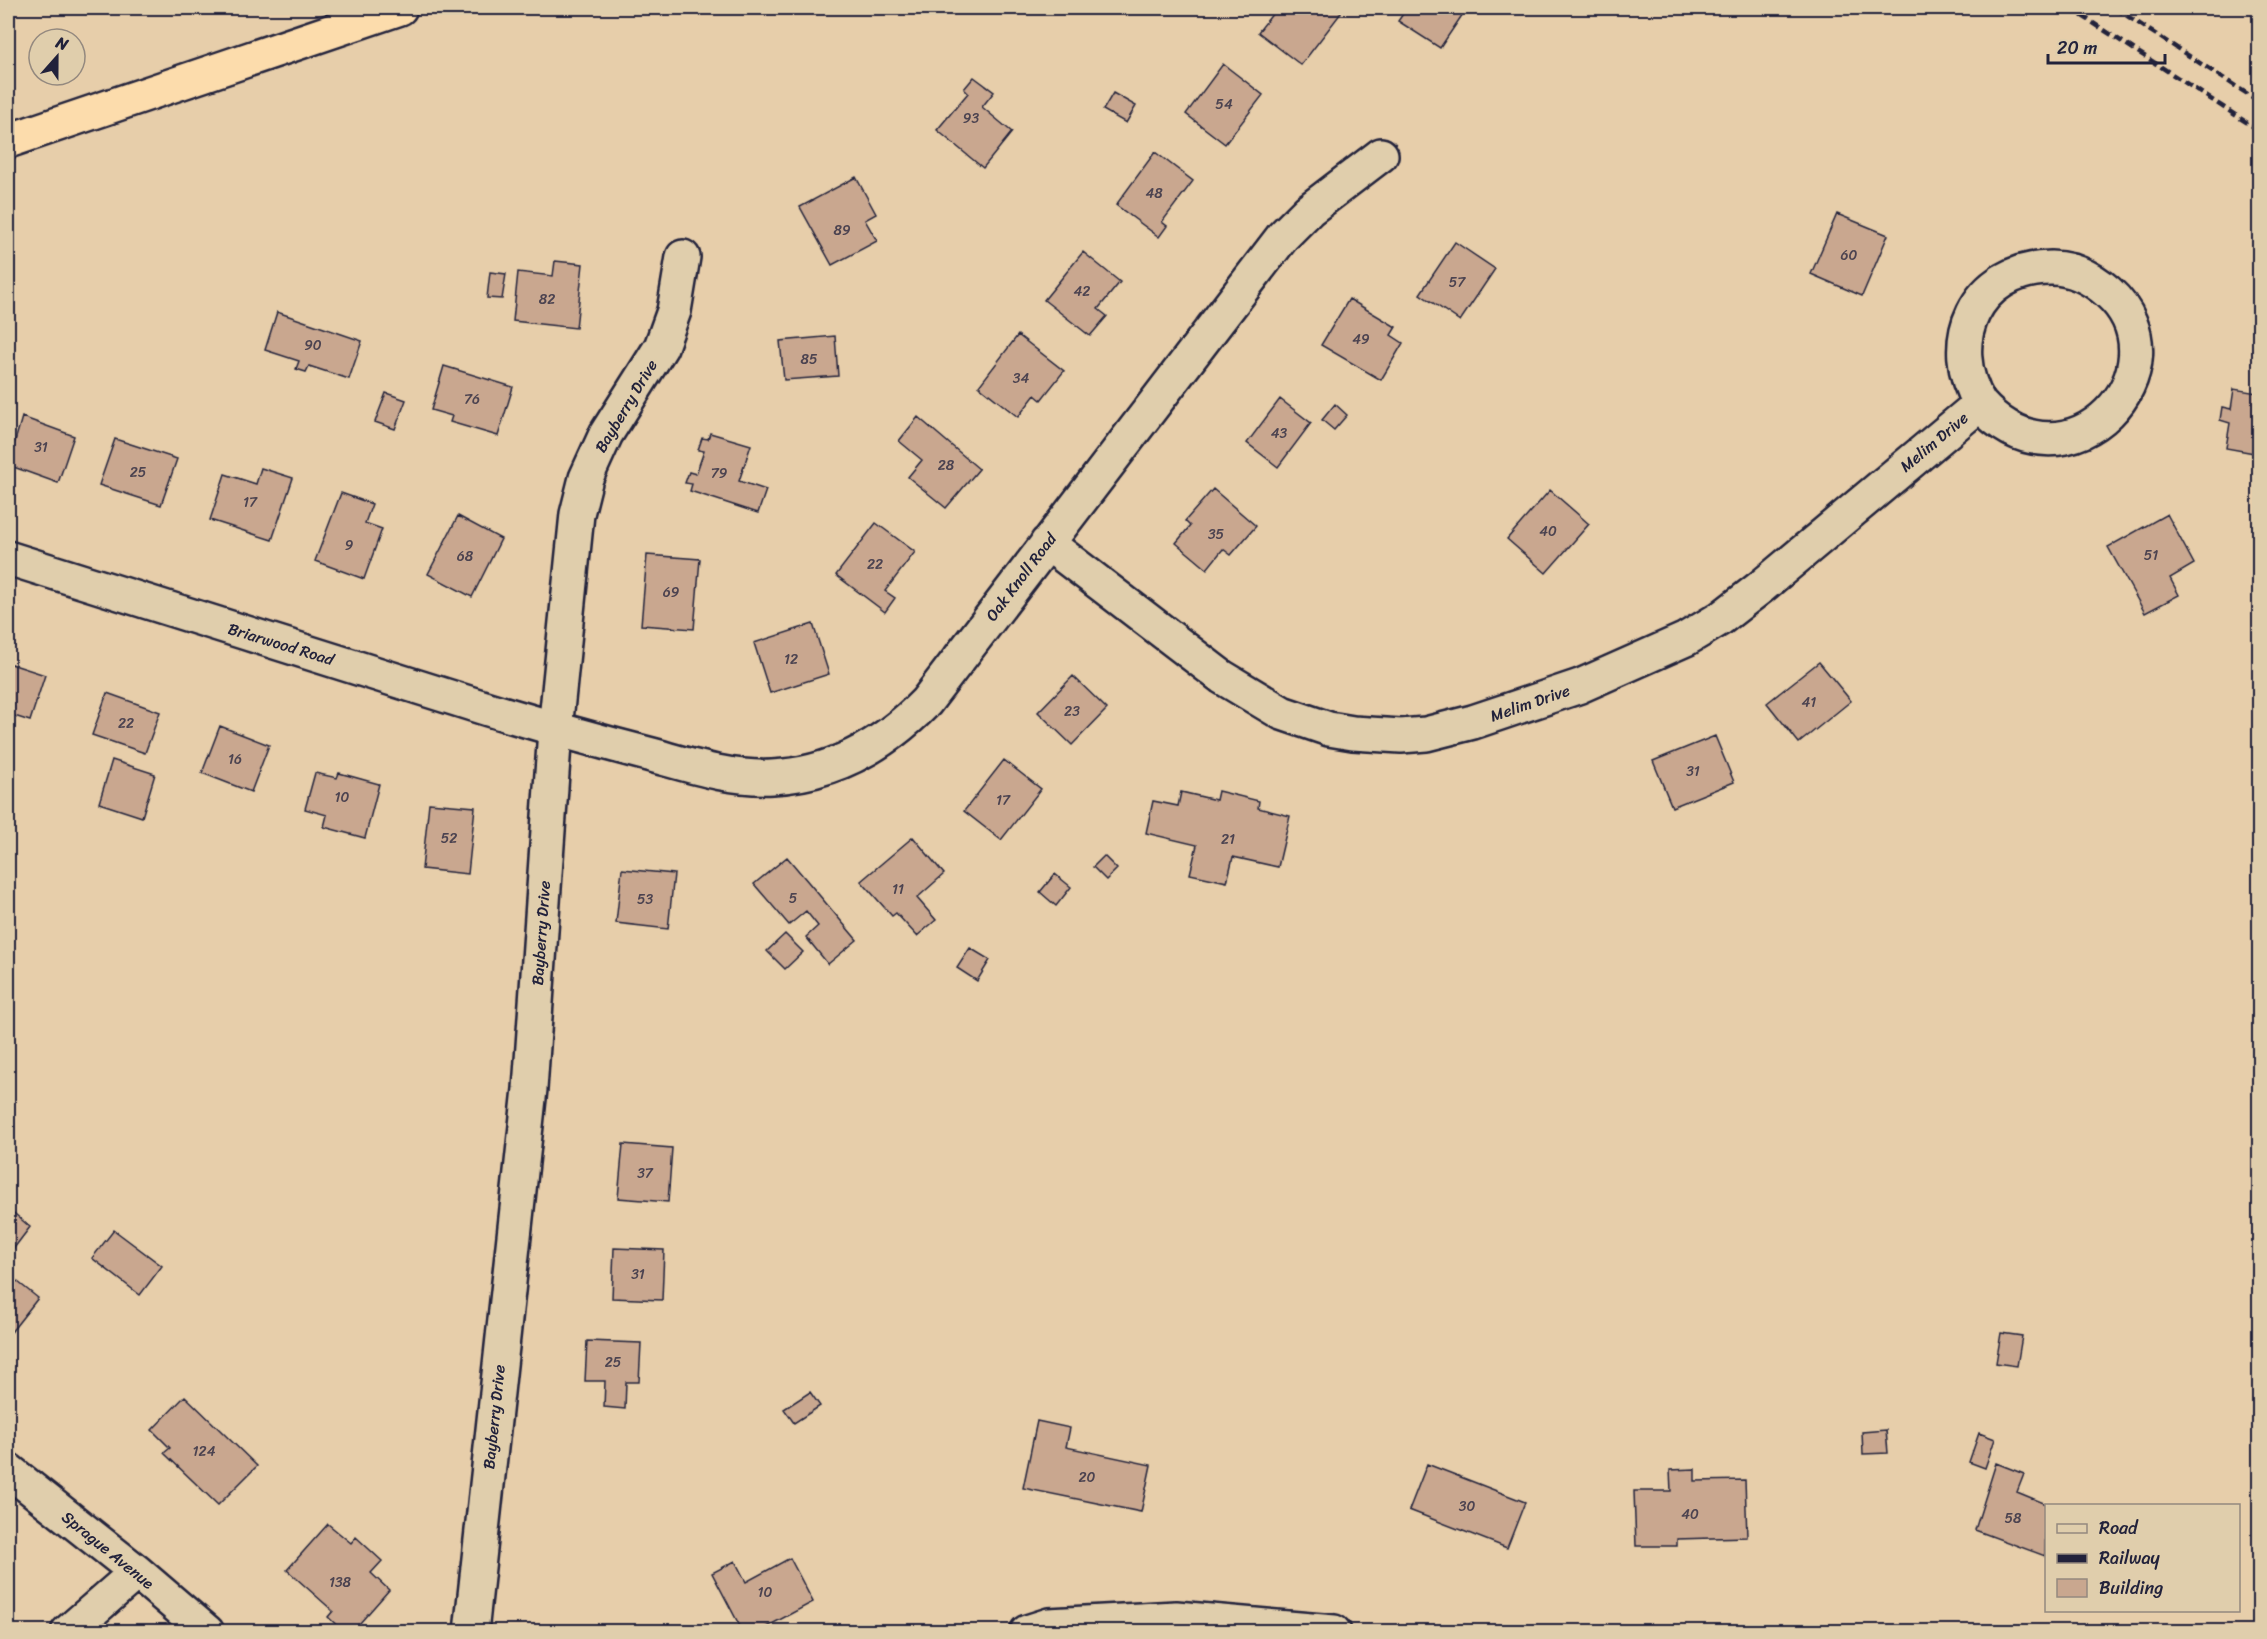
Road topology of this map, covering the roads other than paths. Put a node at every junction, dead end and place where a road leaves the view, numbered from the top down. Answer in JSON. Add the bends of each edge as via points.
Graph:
{"nodes":[{"id":1,"x":400,"y":8,"type":"edge"},
{"id":2,"x":8,"y":141,"type":"edge"},
{"id":3,"x":1381,"y":155,"type":"dead end"},
{"id":4,"x":683,"y":257,"type":"dead end"},
{"id":5,"x":1980,"y":404,"type":"junction"},
{"id":6,"x":1047,"y":543,"type":"junction"},
{"id":7,"x":8,"y":558,"type":"edge"},
{"id":8,"x":555,"y":730,"type":"junction"},
{"id":9,"x":8,"y":1470,"type":"edge"},
{"id":10,"x":137,"y":1572,"type":"junction"},
{"id":11,"x":68,"y":1632,"type":"edge"},
{"id":12,"x":207,"y":1632,"type":"edge"},
{"id":13,"x":471,"y":1632,"type":"edge"},
{"id":14,"x":1027,"y":1632,"type":"edge"},
{"id":15,"x":1334,"y":1632,"type":"edge"}],
"edges":[{"from":1,"to":2,"type":"highway"},
{"from":3,"to":6,"type":"street","name":"Oak Knoll Road","via":[[1287,231]]},
{"from":4,"to":8,"type":"street","name":"Bayberry Drive","via":[[674,311],[662,347],[606,434],[586,478],[577,514]]},
{"from":5,"to":5,"type":"street","name":"Melim Drive","via":[[1970,387],[1963,347],[1974,310],[2002,281],[2020,272],[2059,268],[2097,282],[2112,295],[2131,327],[2134,361],[2125,394],[2103,420],[2072,436],[2038,438],[2006,427]]},
{"from":5,"to":6,"type":"street","name":"Melim Drive","via":[[1761,587],[1686,639],[1580,686],[1426,734],[1353,733],[1282,713],[1222,677]]},
{"from":6,"to":8,"type":"street","name":"Oak Knoll Road","via":[[926,702],[876,745],[836,764],[783,776],[728,775]]},
{"from":7,"to":8,"type":"street","name":"Briarwood Road"},
{"from":8,"to":13,"type":"street","name":"Bayberry Drive","via":[[530,1089]]},
{"from":9,"to":10,"type":"street","name":"Sprague Avenue"},
{"from":10,"to":11,"type":"street"},
{"from":10,"to":12,"type":"street","name":"Sprague Avenue"},
{"from":14,"to":15,"type":"street","via":[[1049,1624],[1176,1618]]}]}
